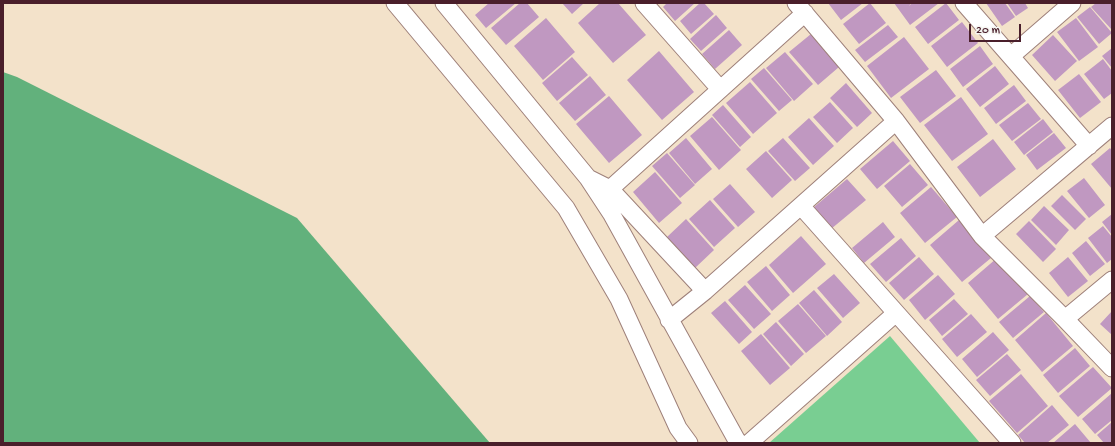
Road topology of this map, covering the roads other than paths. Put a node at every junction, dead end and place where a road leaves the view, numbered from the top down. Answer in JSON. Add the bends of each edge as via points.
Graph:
{"nodes":[{"id":1,"x":395,"y":3,"type":"edge"},
{"id":2,"x":444,"y":3,"type":"edge"},
{"id":3,"x":644,"y":3,"type":"edge"},
{"id":4,"x":964,"y":3,"type":"edge"},
{"id":5,"x":1072,"y":3,"type":"edge"},
{"id":6,"x":801,"y":8,"type":"edge"},
{"id":7,"x":1011,"y":56,"type":"junction"},
{"id":8,"x":720,"y":89,"type":"junction"},
{"id":9,"x":896,"y":121,"type":"junction"},
{"id":10,"x":1112,"y":126,"type":"edge"},
{"id":11,"x":1089,"y":146,"type":"junction"},
{"id":12,"x":588,"y":178,"type":"junction"},
{"id":13,"x":610,"y":189,"type":"junction"},
{"id":14,"x":801,"y":206,"type":"junction"},
{"id":15,"x":982,"y":236,"type":"junction"},
{"id":16,"x":1112,"y":280,"type":"edge"},
{"id":17,"x":705,"y":291,"type":"junction"},
{"id":18,"x":896,"y":313,"type":"junction"},
{"id":19,"x":1065,"y":318,"type":"junction"},
{"id":20,"x":670,"y":320,"type":"junction"},
{"id":21,"x":1112,"y":368,"type":"edge"},
{"id":22,"x":689,"y":443,"type":"edge"},
{"id":23,"x":739,"y":443,"type":"edge"},
{"id":24,"x":749,"y":443,"type":"edge"},
{"id":25,"x":1012,"y":443,"type":"edge"}],
"edges":[{"from":1,"to":22,"type":"street","via":[[566,208],[619,299],[678,428]]},
{"from":2,"to":12,"type":"street"},
{"from":3,"to":8,"type":"street"},
{"from":4,"to":7,"type":"street"},
{"from":5,"to":7,"type":"street"},
{"from":6,"to":8,"type":"street"},
{"from":6,"to":9,"type":"street"},
{"from":7,"to":11,"type":"street"},
{"from":8,"to":13,"type":"street"},
{"from":9,"to":14,"type":"street"},
{"from":9,"to":15,"type":"street"},
{"from":10,"to":11,"type":"street"},
{"from":11,"to":15,"type":"street"},
{"from":12,"to":13,"type":"street"},
{"from":12,"to":20,"type":"street"},
{"from":13,"to":17,"type":"street"},
{"from":14,"to":17,"type":"street"},
{"from":14,"to":18,"type":"street"},
{"from":15,"to":19,"type":"street"},
{"from":16,"to":19,"type":"street"},
{"from":17,"to":20,"type":"street"},
{"from":18,"to":24,"type":"street"},
{"from":18,"to":25,"type":"street"},
{"from":19,"to":21,"type":"street"},
{"from":20,"to":23,"type":"street"}]}
